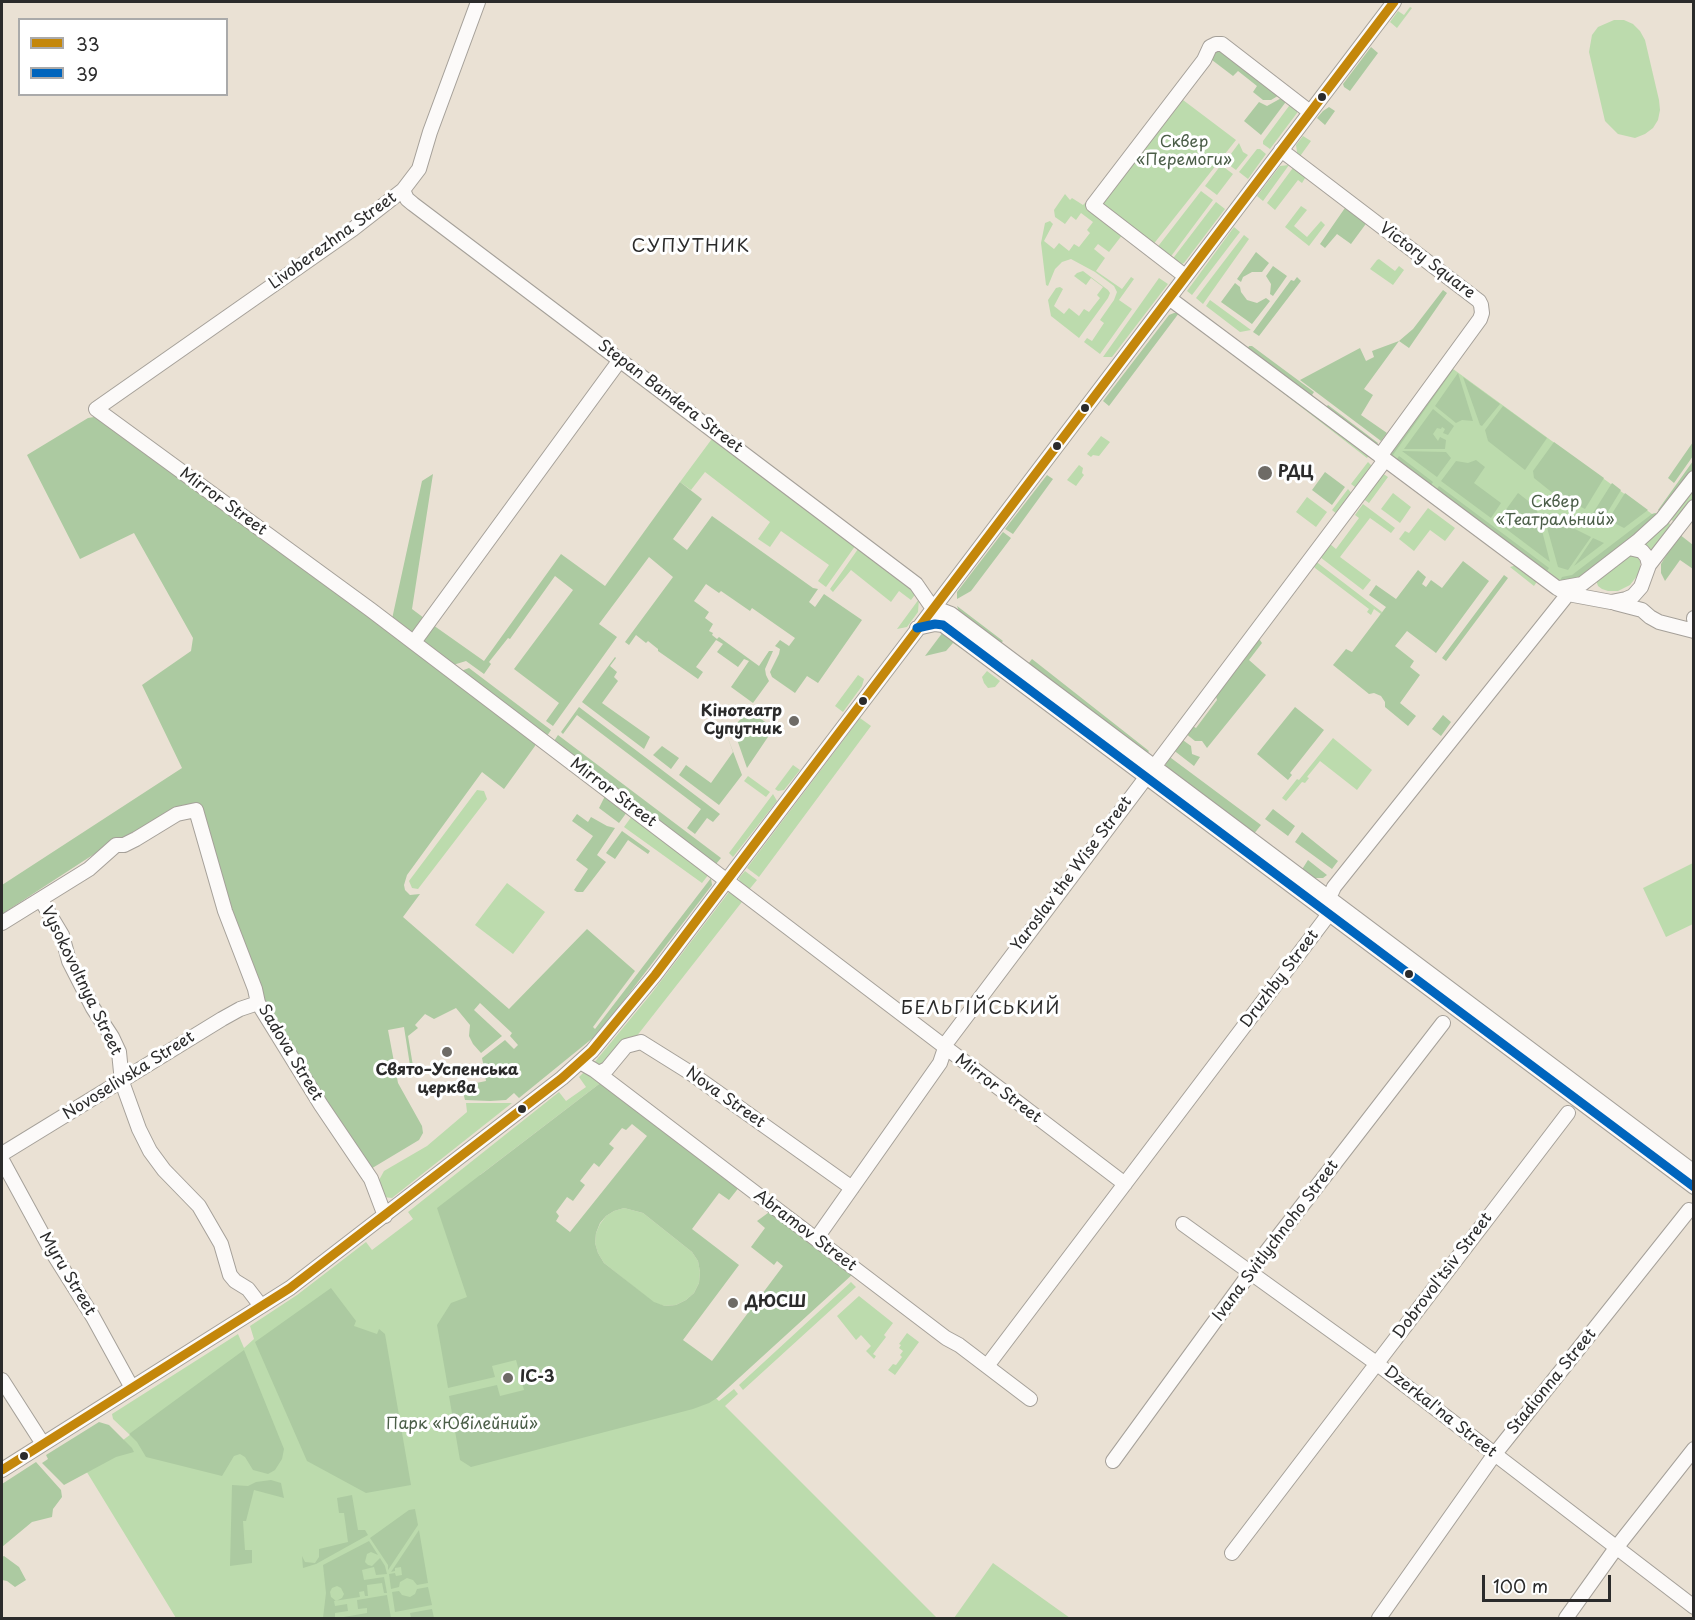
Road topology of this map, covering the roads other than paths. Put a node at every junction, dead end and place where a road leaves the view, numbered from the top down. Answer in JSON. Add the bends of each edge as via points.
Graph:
{"nodes":[{"id":1,"x":478,"y":2,"type":"edge"},
{"id":2,"x":1394,"y":2,"type":"edge"},
{"id":3,"x":1310,"y":112,"type":"junction"},
{"id":4,"x":1281,"y":150,"type":"junction"},
{"id":5,"x":403,"y":190,"type":"junction"},
{"id":6,"x":1185,"y":276,"type":"junction"},
{"id":7,"x":1169,"y":298,"type":"junction"},
{"id":8,"x":621,"y":360,"type":"junction"},
{"id":9,"x":96,"y":409,"type":"joint"},
{"id":10,"x":1382,"y":458,"type":"junction"},
{"id":11,"x":1694,"y":477,"type":"edge"},
{"id":12,"x":1694,"y":507,"type":"edge"},
{"id":13,"x":1629,"y":548,"type":"junction"},
{"id":14,"x":1649,"y":565,"type":"junction"},
{"id":15,"x":1594,"y":574,"type":"junction"},
{"id":16,"x":1641,"y":587,"type":"junction"},
{"id":17,"x":945,"y":590,"type":"junction"},
{"id":18,"x":1563,"y":591,"type":"junction"},
{"id":19,"x":1605,"y":600,"type":"junction"},
{"id":20,"x":933,"y":607,"type":"junction"},
{"id":21,"x":1642,"y":610,"type":"junction"},
{"id":22,"x":947,"y":620,"type":"junction"},
{"id":23,"x":917,"y":628,"type":"junction"},
{"id":24,"x":1694,"y":632,"type":"edge"},
{"id":25,"x":414,"y":642,"type":"junction"},
{"id":26,"x":1150,"y":771,"type":"junction"},
{"id":27,"x":727,"y":879,"type":"junction"},
{"id":28,"x":1329,"y":898,"type":"junction"},
{"id":29,"x":41,"y":900,"type":"junction"},
{"id":30,"x":1329,"y":914,"type":"junction"},
{"id":31,"x":2,"y":922,"type":"edge"},
{"id":32,"x":258,"y":1003,"type":"junction"},
{"id":33,"x":1443,"y":1023,"type":"dead end"},
{"id":34,"x":945,"y":1048,"type":"junction"},
{"id":35,"x":580,"y":1062,"type":"junction"},
{"id":36,"x":599,"y":1073,"type":"junction"},
{"id":37,"x":122,"y":1080,"type":"junction"},
{"id":38,"x":1568,"y":1113,"type":"dead end"},
{"id":39,"x":1624,"y":1127,"type":"junction"},
{"id":40,"x":2,"y":1154,"type":"edge"},
{"id":41,"x":2,"y":1160,"type":"edge"},
{"id":42,"x":1694,"y":1172,"type":"edge"},
{"id":43,"x":1125,"y":1184,"type":"junction"},
{"id":44,"x":1694,"y":1187,"type":"edge"},
{"id":45,"x":852,"y":1188,"type":"junction"},
{"id":46,"x":1689,"y":1210,"type":"dead end"},
{"id":47,"x":384,"y":1216,"type":"junction"},
{"id":48,"x":1183,"y":1224,"type":"dead end"},
{"id":49,"x":816,"y":1239,"type":"junction"},
{"id":50,"x":1250,"y":1273,"type":"junction"},
{"id":51,"x":261,"y":1306,"type":"junction"},
{"id":52,"x":1376,"y":1363,"type":"junction"},
{"id":53,"x":987,"y":1366,"type":"junction"},
{"id":54,"x":2,"y":1380,"type":"edge"},
{"id":55,"x":132,"y":1388,"type":"junction"},
{"id":56,"x":1030,"y":1399,"type":"dead end"},
{"id":57,"x":43,"y":1444,"type":"junction"},
{"id":58,"x":1694,"y":1449,"type":"edge"},
{"id":59,"x":1494,"y":1455,"type":"junction"},
{"id":60,"x":1113,"y":1461,"type":"dead end"},
{"id":61,"x":2,"y":1470,"type":"edge"},
{"id":62,"x":1616,"y":1548,"type":"junction"},
{"id":63,"x":1232,"y":1553,"type":"dead end"},
{"id":64,"x":1694,"y":1606,"type":"edge"},
{"id":65,"x":1379,"y":1618,"type":"edge"},
{"id":66,"x":1566,"y":1618,"type":"edge"}],
"edges":[{"from":1,"to":5,"type":"street","name":"Livoberezhna Street","via":[[419,169]]},
{"from":2,"to":3,"type":"street"},
{"from":3,"to":4,"type":"street"},
{"from":3,"to":6,"type":"street","via":[[1222,44],[1210,47],[1093,205]]},
{"from":4,"to":6,"type":"street"},
{"from":4,"to":10,"type":"street","name":"Victory Square","via":[[1481,305],[1480,319]]},
{"from":5,"to":8,"type":"street","name":"Stepan Bandera Street","via":[[413,204]]},
{"from":5,"to":9,"type":"street","name":"Livoberezhna Street"},
{"from":6,"to":7,"type":"street"},
{"from":7,"to":10,"type":"street"},
{"from":7,"to":17,"type":"street"},
{"from":8,"to":20,"type":"street","name":"Stepan Bandera Street","via":[[916,584]]},
{"from":8,"to":25,"type":"street"},
{"from":9,"to":25,"type":"street","name":"Mirror Street"},
{"from":10,"to":18,"type":"street"},
{"from":10,"to":26,"type":"street","name":"Yaroslav the Wise Street"},
{"from":11,"to":13,"type":"street","via":[[1662,519]]},
{"from":12,"to":14,"type":"street"},
{"from":13,"to":14,"type":"street","via":[[1642,551]]},
{"from":13,"to":15,"type":"street"},
{"from":14,"to":16,"type":"street"},
{"from":15,"to":18,"type":"street"},
{"from":15,"to":19,"type":"street","via":[[1591,585],[1595,595]]},
{"from":16,"to":19,"type":"street","via":[[1626,599]]},
{"from":16,"to":21,"type":"street","via":[[1638,596]]},
{"from":17,"to":20,"type":"street"},
{"from":17,"to":22,"type":"street"},
{"from":18,"to":19,"type":"street"},
{"from":18,"to":28,"type":"street","via":[[1334,886]]},
{"from":19,"to":21,"type":"street"},
{"from":20,"to":22,"type":"street","name":"Stepan Bandera Street"},
{"from":20,"to":23,"type":"street"},
{"from":21,"to":24,"type":"street","via":[[1659,622]]},
{"from":22,"to":23,"type":"street"},
{"from":22,"to":26,"type":"street"},
{"from":23,"to":27,"type":"street"},
{"from":25,"to":27,"type":"street","name":"Mirror Street"},
{"from":26,"to":28,"type":"street"},
{"from":26,"to":30,"type":"street"},
{"from":26,"to":34,"type":"street","name":"Yaroslav the Wise Street"},
{"from":27,"to":34,"type":"street","name":"Mirror Street"},
{"from":27,"to":35,"type":"street","via":[[601,1041]]},
{"from":28,"to":30,"type":"street","name":"Druzhby Street"},
{"from":28,"to":39,"type":"street"},
{"from":29,"to":31,"type":"street"},
{"from":29,"to":32,"type":"street","name":"Sadova Street","via":[[89,869],[116,845],[136,839],[177,814],[196,810],[225,911]]},
{"from":29,"to":37,"type":"street","name":"Vysokovoltnya Street","via":[[62,935],[69,961],[93,1008],[116,1045]]},
{"from":30,"to":39,"type":"street"},
{"from":30,"to":43,"type":"street","name":"Druzhby Street"},
{"from":32,"to":37,"type":"street","name":"Novoselivska Street","via":[[240,1009]]},
{"from":32,"to":47,"type":"street","name":"Sadova Street","via":[[370,1179]]},
{"from":33,"to":50,"type":"street","name":"Ivana Svitlychnoho Street"},
{"from":34,"to":43,"type":"street","name":"Mirror Street"},
{"from":34,"to":45,"type":"street","name":"Yaroslav the Wise Street","via":[[940,1063]]},
{"from":35,"to":36,"type":"street","name":"Abramov Street"},
{"from":35,"to":47,"type":"street"},
{"from":36,"to":45,"type":"street","name":"Nova Street","via":[[626,1046],[642,1042]]},
{"from":36,"to":49,"type":"street","name":"Abramov Street"},
{"from":37,"to":40,"type":"street","name":"Novoselivska Street"},
{"from":37,"to":51,"type":"street","name":"Vysokovoltnya Street","via":[[150,1151],[199,1206],[221,1244],[230,1275]]},
{"from":38,"to":52,"type":"street","name":"Dobrovol'tsiv Street"},
{"from":39,"to":42,"type":"street"},
{"from":39,"to":44,"type":"street"},
{"from":41,"to":55,"type":"street","name":"Myru Street"},
{"from":43,"to":53,"type":"street","name":"Druzhby Street"},
{"from":45,"to":49,"type":"street","name":"Yaroslav the Wise Street"},
{"from":46,"to":59,"type":"street","name":"Stadionna Street"},
{"from":47,"to":51,"type":"street"},
{"from":48,"to":50,"type":"street","name":"Dzerkal'na Street"},
{"from":49,"to":53,"type":"street","name":"Abramov Street"},
{"from":50,"to":52,"type":"street","name":"Dzerkal'na Street"},
{"from":50,"to":60,"type":"street","name":"Ivana Svitlychnoho Street"},
{"from":51,"to":55,"type":"street"},
{"from":52,"to":59,"type":"street","name":"Dzerkal'na Street"},
{"from":52,"to":63,"type":"street","name":"Dobrovol'tsiv Street"},
{"from":53,"to":56,"type":"street","name":"Abramov Street"},
{"from":54,"to":57,"type":"street"},
{"from":55,"to":57,"type":"street"},
{"from":57,"to":61,"type":"street"},
{"from":58,"to":62,"type":"street"},
{"from":59,"to":62,"type":"street","name":"Dzerkal'na Street"},
{"from":59,"to":65,"type":"street","name":"Stadionna Street"},
{"from":62,"to":64,"type":"street","name":"Dzerkal'na Street"},
{"from":62,"to":66,"type":"street"}]}
